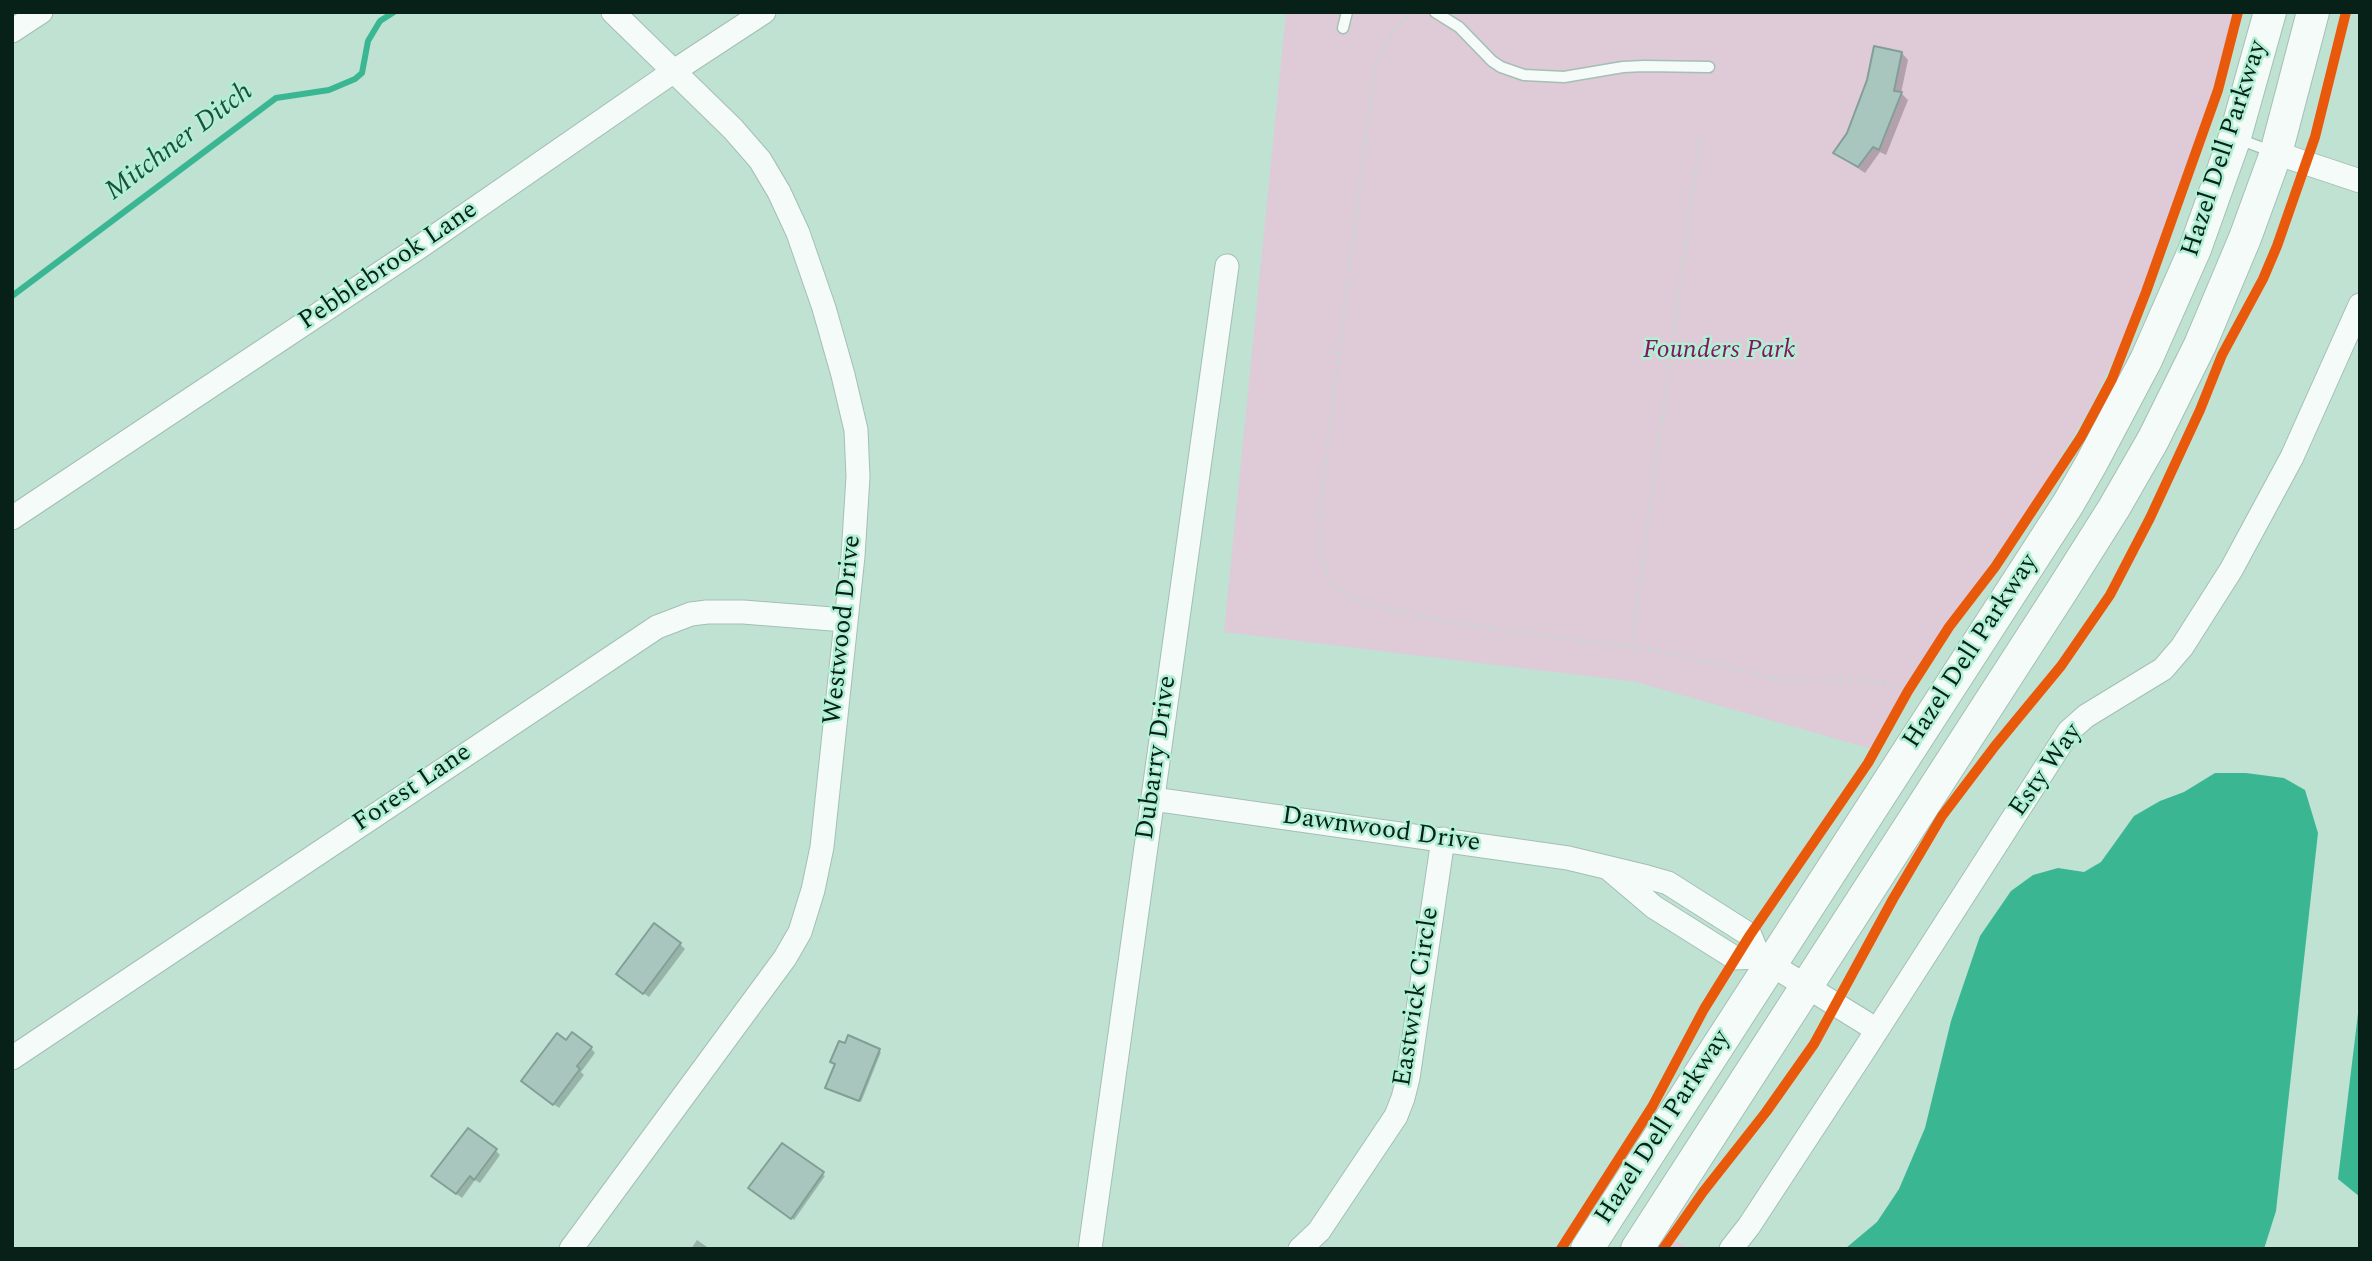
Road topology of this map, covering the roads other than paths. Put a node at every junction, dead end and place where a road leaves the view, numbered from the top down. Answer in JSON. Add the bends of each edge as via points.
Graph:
{"nodes":[{"id":1,"x":41,"y":12,"type":"edge"},
{"id":2,"x":614,"y":12,"type":"edge"},
{"id":3,"x":764,"y":12,"type":"edge"},
{"id":4,"x":1347,"y":12,"type":"edge"},
{"id":5,"x":1435,"y":12,"type":"edge"},
{"id":6,"x":2270,"y":12,"type":"edge"},
{"id":7,"x":2313,"y":12,"type":"edge"},
{"id":8,"x":1343,"y":27,"type":"dead end"},
{"id":9,"x":12,"y":31,"type":"edge"},
{"id":10,"x":1709,"y":67,"type":"dead end"},
{"id":11,"x":674,"y":71,"type":"junction"},
{"id":12,"x":2235,"y":137,"type":"junction"},
{"id":13,"x":2276,"y":153,"type":"junction"},
{"id":14,"x":2360,"y":181,"type":"edge"},
{"id":15,"x":1227,"y":266,"type":"dead end"},
{"id":16,"x":2360,"y":305,"type":"edge"},
{"id":17,"x":12,"y":518,"type":"edge"},
{"id":18,"x":845,"y":620,"type":"junction"},
{"id":19,"x":1153,"y":799,"type":"junction"},
{"id":20,"x":1443,"y":839,"type":"junction"},
{"id":21,"x":1765,"y":960,"type":"junction"},
{"id":22,"x":1806,"y":986,"type":"junction"},
{"id":23,"x":1877,"y":1030,"type":"junction"},
{"id":24,"x":12,"y":1058,"type":"edge"},
{"id":25,"x":571,"y":1249,"type":"edge"},
{"id":26,"x":1090,"y":1249,"type":"edge"},
{"id":27,"x":1300,"y":1249,"type":"edge"},
{"id":28,"x":1587,"y":1249,"type":"edge"},
{"id":29,"x":1637,"y":1249,"type":"edge"},
{"id":30,"x":1731,"y":1249,"type":"edge"}],
"edges":[{"from":1,"to":9,"type":"street"},
{"from":2,"to":11,"type":"street","name":"Westwood Drive"},
{"from":3,"to":11,"type":"street","name":"Pebblebrook Lane"},
{"from":4,"to":8,"type":"lane"},
{"from":5,"to":10,"type":"lane","via":[[1459,27],[1492,61],[1524,75],[1564,77],[1644,66]]},
{"from":6,"to":12,"type":"main road","name":"Hazel Dell Parkway"},
{"from":7,"to":13,"type":"main road","name":"Hazel Dell Parkway"},
{"from":11,"to":17,"type":"street","name":"Pebblebrook Lane","via":[[429,241]]},
{"from":11,"to":18,"type":"street","name":"Westwood Drive","via":[[760,160],[798,233],[824,307],[846,386],[858,453]]},
{"from":12,"to":13,"type":"lane"},
{"from":12,"to":21,"type":"main road","name":"Hazel Dell Parkway","via":[[2170,310],[2068,505]]},
{"from":13,"to":14,"type":"street"},
{"from":13,"to":22,"type":"main road","name":"Hazel Dell Parkway","via":[[2221,298],[2136,472]]},
{"from":15,"to":19,"type":"street","name":"Dubarry Drive"},
{"from":16,"to":23,"type":"street","name":"Esty Way","via":[[2292,457],[2231,570],[2182,648],[2163,668],[2069,731]]},
{"from":18,"to":24,"type":"street","name":"Forest Lane","via":[[707,612],[657,627]]},
{"from":18,"to":25,"type":"street","name":"Westwood Drive","via":[[822,847],[800,933]]},
{"from":19,"to":20,"type":"street","name":"Dawnwood Drive"},
{"from":19,"to":26,"type":"street","name":"Dubarry Drive"},
{"from":20,"to":21,"type":"street","name":"Dawnwood Drive","via":[[1608,868],[1635,893],[1724,952],[1735,958]]},
{"from":20,"to":27,"type":"street","name":"Eastwick Circle","via":[[1403,1098],[1396,1116],[1319,1231]]},
{"from":21,"to":22,"type":"street","name":"Dawnwood Drive"},
{"from":21,"to":28,"type":"main road","name":"Hazel Dell Parkway"},
{"from":22,"to":23,"type":"street","name":"Dawnwood Drive"},
{"from":22,"to":29,"type":"main road","name":"Hazel Dell Parkway"},
{"from":23,"to":30,"type":"street","name":"Esty Way"}]}
